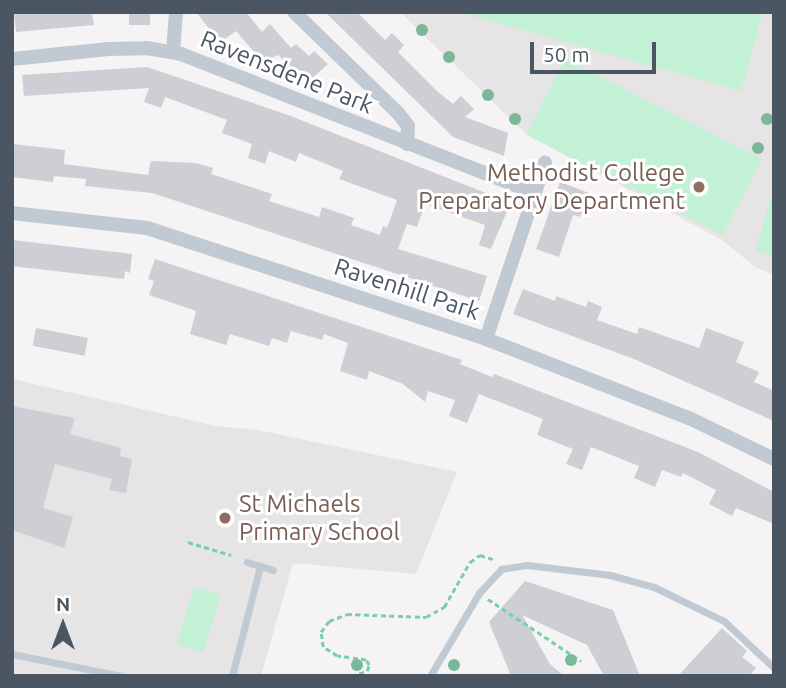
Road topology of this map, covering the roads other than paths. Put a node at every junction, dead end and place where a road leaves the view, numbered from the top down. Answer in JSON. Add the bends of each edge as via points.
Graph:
{"nodes":[{"id":1,"x":176,"y":12,"type":"edge"},
{"id":2,"x":294,"y":12,"type":"edge"},
{"id":3,"x":173,"y":52,"type":"junction"},
{"id":4,"x":12,"y":59,"type":"edge"},
{"id":5,"x":407,"y":144,"type":"junction"},
{"id":6,"x":545,"y":163,"type":"dead end"},
{"id":7,"x":535,"y":193,"type":"junction"},
{"id":8,"x":12,"y":214,"type":"edge"},
{"id":9,"x":485,"y":339,"type":"junction"},
{"id":10,"x":774,"y":459,"type":"edge"},
{"id":11,"x":247,"y":562,"type":"dead end"},
{"id":12,"x":260,"y":566,"type":"junction"},
{"id":13,"x":273,"y":570,"type":"dead end"},
{"id":14,"x":12,"y":654,"type":"edge"},
{"id":15,"x":774,"y":668,"type":"edge"},
{"id":16,"x":121,"y":676,"type":"edge"},
{"id":17,"x":232,"y":676,"type":"edge"},
{"id":18,"x":430,"y":676,"type":"edge"}],
"edges":[{"from":1,"to":3,"type":"street"},
{"from":2,"to":5,"type":"street","via":[[398,113],[408,126]]},
{"from":3,"to":4,"type":"street","name":"Ravensdene Park","via":[[108,49]]},
{"from":3,"to":5,"type":"street","name":"Ravensdene Park"},
{"from":5,"to":7,"type":"street","name":"Ravensdene Park"},
{"from":6,"to":7,"type":"street"},
{"from":7,"to":9,"type":"street"},
{"from":8,"to":9,"type":"street","name":"Ravenhill Park","via":[[147,228]]},
{"from":9,"to":10,"type":"street","name":"Ravenhill Park","via":[[689,418]]},
{"from":11,"to":12,"type":"lane"},
{"from":12,"to":13,"type":"lane"},
{"from":12,"to":17,"type":"lane"},
{"from":14,"to":16,"type":"lane"},
{"from":15,"to":18,"type":"lane","via":[[724,621],[654,587],[586,571],[527,565],[501,569],[479,593]]}]}
